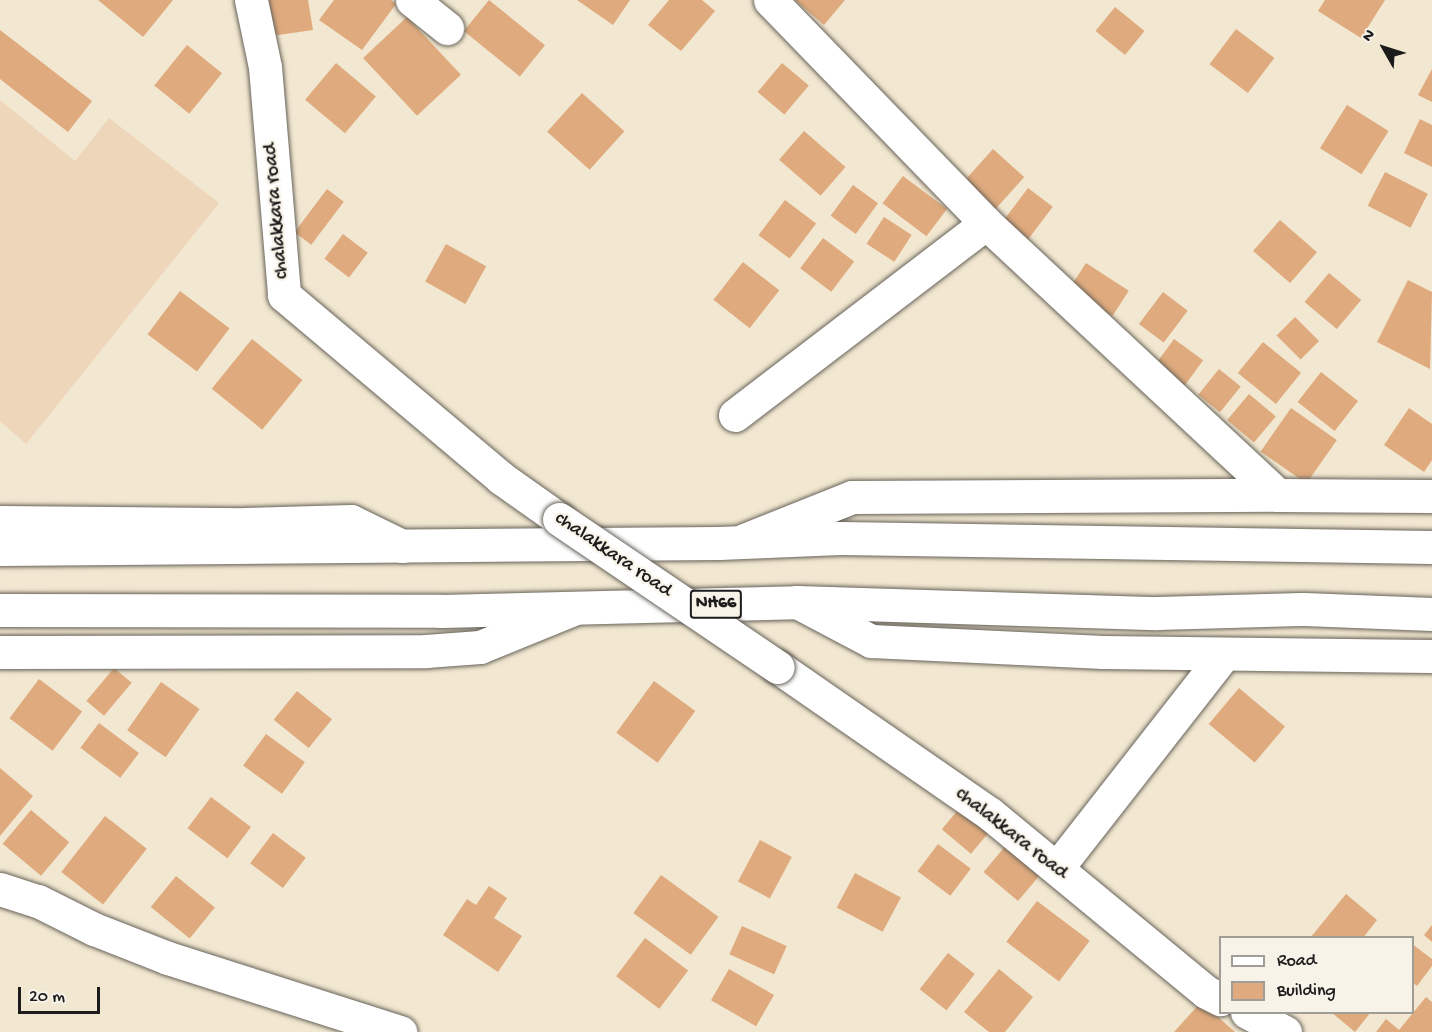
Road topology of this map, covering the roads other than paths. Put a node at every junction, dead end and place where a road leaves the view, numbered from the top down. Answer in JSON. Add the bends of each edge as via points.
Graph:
{"nodes":[{"id":1,"x":251,"y":0,"type":"edge"},
{"id":2,"x":412,"y":0,"type":"edge"},
{"id":3,"x":770,"y":0,"type":"edge"},
{"id":4,"x":447,"y":28,"type":"dead end"},
{"id":5,"x":986,"y":223,"type":"junction"},
{"id":6,"x":735,"y":414,"type":"dead end"},
{"id":7,"x":1278,"y":495,"type":"junction"},
{"id":8,"x":1432,"y":496,"type":"edge"},
{"id":9,"x":0,"y":522,"type":"edge"},
{"id":10,"x":737,"y":543,"type":"junction"},
{"id":11,"x":402,"y":546,"type":"junction"},
{"id":12,"x":1432,"y":547,"type":"edge"},
{"id":13,"x":0,"y":549,"type":"edge"},
{"id":14,"x":797,"y":602,"type":"junction"},
{"id":15,"x":575,"y":608,"type":"junction"},
{"id":16,"x":0,"y":610,"type":"edge"},
{"id":17,"x":1432,"y":614,"type":"edge"},
{"id":18,"x":0,"y":652,"type":"edge"},
{"id":19,"x":1224,"y":654,"type":"junction"},
{"id":20,"x":1432,"y":656,"type":"edge"},
{"id":21,"x":1057,"y":868,"type":"junction"},
{"id":22,"x":0,"y":888,"type":"edge"},
{"id":23,"x":1219,"y":998,"type":"edge"},
{"id":24,"x":1251,"y":1014,"type":"edge"},
{"id":25,"x":400,"y":1032,"type":"edge"},
{"id":26,"x":1285,"y":1032,"type":"edge"}],
"edges":[{"from":1,"to":21,"type":"main road","name":"chalakkara road","bridge":true,"via":[[265,67],[284,295],[501,478],[990,813]]},
{"from":2,"to":4,"type":"main road"},
{"from":3,"to":5,"type":"main road"},
{"from":5,"to":6,"type":"main road"},
{"from":5,"to":7,"type":"main road"},
{"from":7,"to":8,"type":"main road"},
{"from":7,"to":10,"type":"main road","via":[[852,497]]},
{"from":9,"to":11,"type":"main road","via":[[351,521]]},
{"from":10,"to":11,"type":"main road"},
{"from":10,"to":12,"type":"main road","via":[[840,538]]},
{"from":11,"to":13,"type":"main road"},
{"from":14,"to":15,"type":"main road","number":"NH66"},
{"from":14,"to":17,"type":"main road","number":"NH66","via":[[1157,613],[1304,609]]},
{"from":14,"to":19,"type":"main road","via":[[871,641]]},
{"from":15,"to":16,"type":"main road","number":"NH66"},
{"from":15,"to":18,"type":"main road","via":[[480,646],[426,651]]},
{"from":19,"to":20,"type":"main road"},
{"from":19,"to":21,"type":"main road"},
{"from":21,"to":23,"type":"main road","name":"chalakkara road","via":[[1206,992]]},
{"from":22,"to":25,"type":"main road","via":[[168,958]]},
{"from":24,"to":26,"type":"main road"}]}
